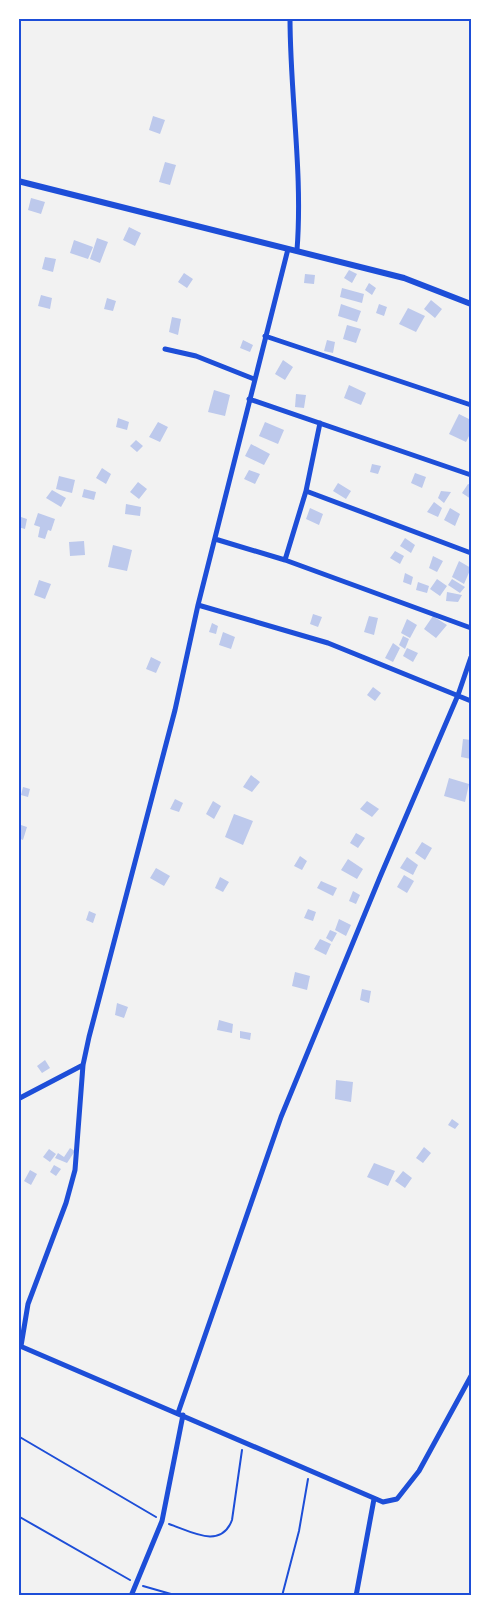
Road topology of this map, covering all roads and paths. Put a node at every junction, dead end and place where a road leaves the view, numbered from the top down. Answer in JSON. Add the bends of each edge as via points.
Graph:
{"nodes":[{"id":1,"x":290,"y":18,"type":"edge"},
{"id":2,"x":18,"y":181,"type":"edge"},
{"id":3,"x":288,"y":249,"type":"junction"},
{"id":4,"x":297,"y":250,"type":"junction"},
{"id":5,"x":471,"y":304,"type":"edge"},
{"id":6,"x":265,"y":336,"type":"junction"},
{"id":7,"x":165,"y":349,"type":"dead end"},
{"id":8,"x":255,"y":379,"type":"junction"},
{"id":9,"x":249,"y":399,"type":"junction"},
{"id":10,"x":471,"y":405,"type":"edge"},
{"id":11,"x":320,"y":423,"type":"junction"},
{"id":12,"x":471,"y":476,"type":"edge"},
{"id":13,"x":306,"y":491,"type":"junction"},
{"id":14,"x":214,"y":539,"type":"junction"},
{"id":15,"x":471,"y":554,"type":"edge"},
{"id":16,"x":285,"y":560,"type":"junction"},
{"id":17,"x":198,"y":605,"type":"junction"},
{"id":18,"x":471,"y":628,"type":"edge"},
{"id":19,"x":471,"y":657,"type":"edge"},
{"id":20,"x":458,"y":695,"type":"junction"},
{"id":21,"x":471,"y":701,"type":"edge"},
{"id":22,"x":83,"y":1065,"type":"junction"},
{"id":23,"x":18,"y":1099,"type":"edge"},
{"id":24,"x":20,"y":1345,"type":"edge"},
{"id":25,"x":471,"y":1376,"type":"edge"},
{"id":26,"x":180,"y":1414,"type":"junction"},
{"id":27,"x":18,"y":1436,"type":"edge"},
{"id":28,"x":243,"y":1441,"type":"junction"},
{"id":29,"x":309,"y":1471,"type":"junction"},
{"id":30,"x":374,"y":1499,"type":"junction"},
{"id":31,"x":18,"y":1516,"type":"edge"},
{"id":32,"x":162,"y":1521,"type":"junction"},
{"id":33,"x":137,"y":1584,"type":"junction"},
{"id":34,"x":18,"y":1594,"type":"edge"},
{"id":35,"x":22,"y":1596,"type":"edge"},
{"id":36,"x":131,"y":1596,"type":"edge"},
{"id":37,"x":178,"y":1596,"type":"edge"},
{"id":38,"x":282,"y":1596,"type":"edge"},
{"id":39,"x":356,"y":1596,"type":"edge"}],
"edges":[{"from":1,"to":4,"type":"street","via":[[299,190]]},
{"from":2,"to":3,"type":"street"},
{"from":3,"to":4,"type":"street"},
{"from":3,"to":6,"type":"street"},
{"from":4,"to":5,"type":"street","via":[[404,278]]},
{"from":6,"to":8,"type":"street"},
{"from":6,"to":10,"type":"street"},
{"from":7,"to":8,"type":"street","via":[[196,356]]},
{"from":8,"to":9,"type":"street"},
{"from":9,"to":11,"type":"street"},
{"from":9,"to":14,"type":"street"},
{"from":11,"to":12,"type":"street"},
{"from":11,"to":13,"type":"street"},
{"from":13,"to":15,"type":"street"},
{"from":13,"to":16,"type":"street"},
{"from":14,"to":16,"type":"street"},
{"from":14,"to":17,"type":"street"},
{"from":16,"to":18,"type":"street"},
{"from":17,"to":20,"type":"street","via":[[328,643]]},
{"from":17,"to":22,"type":"street","via":[[175,710]]},
{"from":19,"to":20,"type":"street"},
{"from":20,"to":21,"type":"street"},
{"from":20,"to":26,"type":"street","via":[[281,1117]]},
{"from":22,"to":23,"type":"street"},
{"from":22,"to":24,"type":"street","via":[[75,1170],[28,1304]]},
{"from":24,"to":26,"type":"street"},
{"from":25,"to":30,"type":"street","via":[[403,1493],[393,1501]]},
{"from":26,"to":28,"type":"street"},
{"from":26,"to":32,"type":"street"},
{"from":27,"to":32,"type":"path"},
{"from":28,"to":29,"type":"street"},
{"from":28,"to":32,"type":"path","via":[[232,1520],[227,1530],[207,1538]]},
{"from":29,"to":30,"type":"street"},
{"from":29,"to":38,"type":"path"},
{"from":30,"to":39,"type":"street"},
{"from":31,"to":33,"type":"path"},
{"from":32,"to":33,"type":"street"},
{"from":33,"to":36,"type":"street"},
{"from":33,"to":37,"type":"path"},
{"from":34,"to":35,"type":"street"}]}
